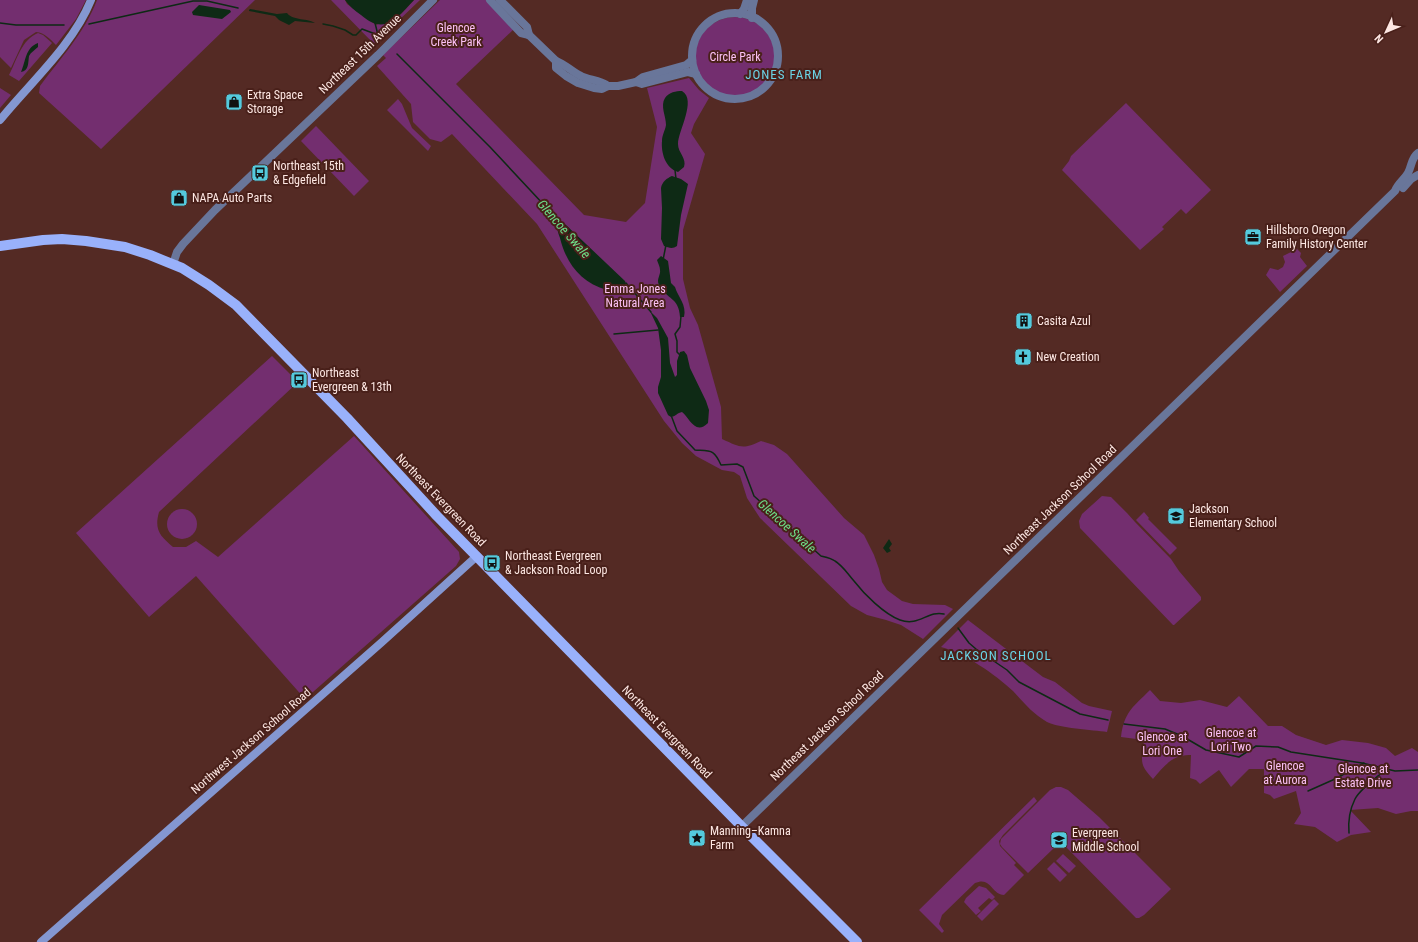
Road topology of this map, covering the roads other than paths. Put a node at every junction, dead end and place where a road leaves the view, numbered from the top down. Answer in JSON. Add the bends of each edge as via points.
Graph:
{"nodes":[{"id":1,"x":91,"y":0,"type":"edge"},
{"id":2,"x":433,"y":0,"type":"edge"},
{"id":3,"x":490,"y":0,"type":"edge"},
{"id":4,"x":500,"y":0,"type":"edge"},
{"id":5,"x":747,"y":0,"type":"edge"},
{"id":6,"x":754,"y":0,"type":"edge"},
{"id":7,"x":740,"y":14,"type":"junction"},
{"id":8,"x":752,"y":18,"type":"junction"},
{"id":9,"x":529,"y":35,"type":"junction"},
{"id":10,"x":692,"y":60,"type":"junction"},
{"id":11,"x":696,"y":74,"type":"junction"},
{"id":12,"x":636,"y":82,"type":"junction"},
{"id":13,"x":0,"y":120,"type":"edge"},
{"id":14,"x":1418,"y":153,"type":"edge"},
{"id":15,"x":1412,"y":163,"type":"junction"},
{"id":16,"x":1418,"y":174,"type":"edge"},
{"id":17,"x":1394,"y":191,"type":"junction"},
{"id":18,"x":0,"y":246,"type":"edge"},
{"id":19,"x":173,"y":264,"type":"junction"},
{"id":20,"x":476,"y":556,"type":"junction"},
{"id":21,"x":741,"y":827,"type":"junction"},
{"id":22,"x":41,"y":942,"type":"edge"},
{"id":23,"x":857,"y":942,"type":"edge"}],
"edges":[{"from":1,"to":13,"type":"main road","via":[[67,41]]},
{"from":2,"to":19,"type":"street","name":"Northeast 15th Avenue","via":[[215,210],[177,252]]},
{"from":3,"to":9,"type":"street","via":[[521,32]]},
{"from":4,"to":9,"type":"street","via":[[527,27]]},
{"from":5,"to":7,"type":"street"},
{"from":6,"to":8,"type":"street"},
{"from":7,"to":8,"type":"street"},
{"from":7,"to":10,"type":"street","via":[[720,16],[704,27],[695,40]]},
{"from":8,"to":11,"type":"street","via":[[768,30],[777,48],[776,68],[764,88],[743,98],[724,98],[707,89]]},
{"from":9,"to":12,"type":"street","via":[[556,61],[556,68],[572,80],[602,89]]},
{"from":10,"to":11,"type":"street"},
{"from":10,"to":12,"type":"street","via":[[686,65],[643,76]]},
{"from":11,"to":12,"type":"street","via":[[688,72],[642,84]]},
{"from":14,"to":15,"type":"street","name":"Northeast Jackson School Road"},
{"from":15,"to":16,"type":"street"},
{"from":15,"to":17,"type":"street","name":"Northeast Jackson School Road","via":[[1407,175]]},
{"from":16,"to":17,"type":"street","name":"Northeast Jackson School Road","via":[[1401,189]]},
{"from":17,"to":21,"type":"street","name":"Northeast Jackson School Road"},
{"from":18,"to":19,"type":"main road","name":"Northeast Evergreen Road","via":[[51,239],[86,240],[125,247]]},
{"from":19,"to":20,"type":"main road","name":"Northeast Evergreen Road","via":[[209,285],[236,305],[347,418]]},
{"from":20,"to":21,"type":"main road","name":"Northeast Evergreen Road"},
{"from":20,"to":22,"type":"main road","name":"Northwest Jackson School Road"},
{"from":21,"to":23,"type":"main road","name":"Northeast Evergreen Road"}]}
